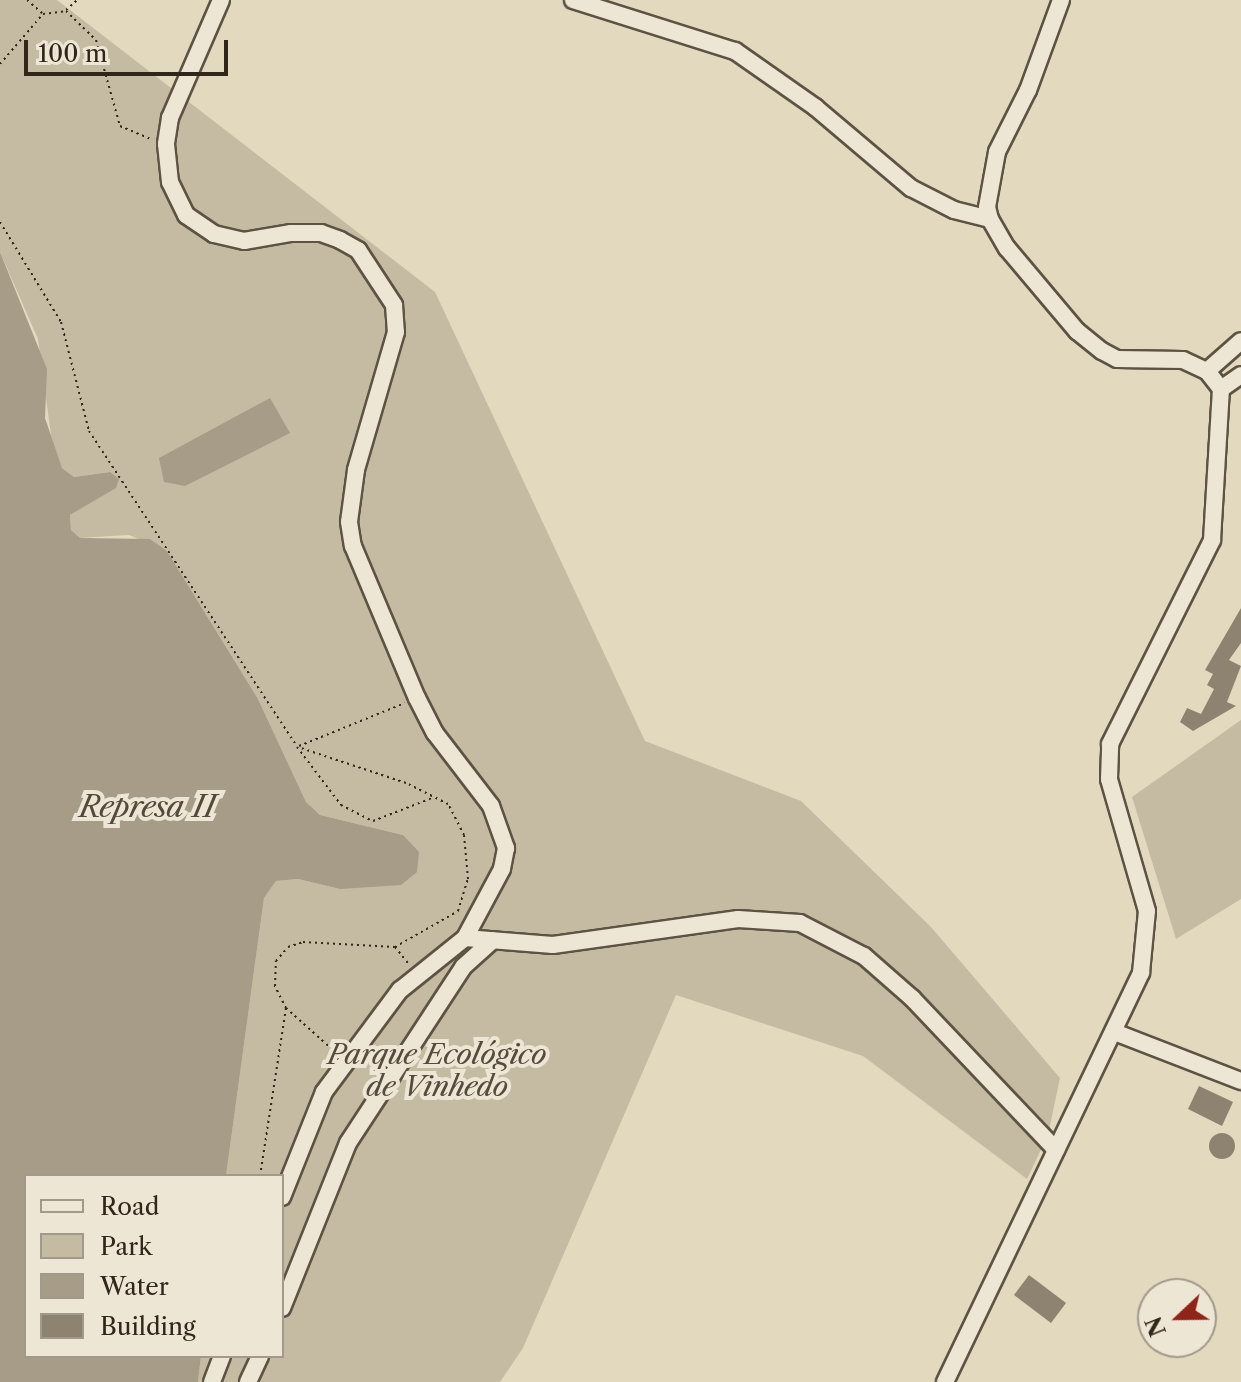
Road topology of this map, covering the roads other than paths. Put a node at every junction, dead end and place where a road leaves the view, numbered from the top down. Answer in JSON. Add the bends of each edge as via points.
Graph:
{"nodes":[{"id":1,"x":221,"y":0,"type":"edge"},
{"id":2,"x":573,"y":0,"type":"edge"},
{"id":3,"x":1061,"y":0,"type":"edge"},
{"id":4,"x":990,"y":219,"type":"junction"},
{"id":5,"x":1241,"y":341,"type":"edge"},
{"id":6,"x":1207,"y":371,"type":"junction"},
{"id":7,"x":1241,"y":375,"type":"edge"},
{"id":8,"x":1221,"y":389,"type":"junction"},
{"id":9,"x":465,"y":938,"type":"junction"},
{"id":10,"x":493,"y":940,"type":"junction"},
{"id":11,"x":1117,"y":1033,"type":"junction"},
{"id":12,"x":1241,"y":1081,"type":"edge"},
{"id":13,"x":1056,"y":1150,"type":"junction"},
{"id":14,"x":284,"y":1192,"type":"edge"},
{"id":15,"x":284,"y":1303,"type":"edge"},
{"id":16,"x":221,"y":1358,"type":"edge"},
{"id":17,"x":259,"y":1358,"type":"edge"},
{"id":18,"x":212,"y":1382,"type":"edge"},
{"id":19,"x":248,"y":1382,"type":"edge"},
{"id":20,"x":945,"y":1382,"type":"edge"}],
"edges":[{"from":1,"to":9,"type":"street","via":[[178,93],[166,144],[170,182],[186,215],[214,234],[244,241],[321,233],[340,240],[358,250],[394,305],[396,332],[356,470],[349,522],[361,570],[417,698],[435,733],[491,806],[506,848],[502,869]]},
{"from":2,"to":4,"type":"street","via":[[735,51],[815,107],[911,188],[954,210]]},
{"from":3,"to":4,"type":"street","via":[[1028,90],[997,152],[988,196]]},
{"from":4,"to":6,"type":"street","via":[[1007,248],[1077,331],[1102,351],[1117,359],[1183,360]]},
{"from":5,"to":6,"type":"street"},
{"from":6,"to":8,"type":"street"},
{"from":7,"to":8,"type":"street"},
{"from":8,"to":11,"type":"street","via":[[1212,540],[1110,744],[1109,779],[1147,911],[1148,934],[1141,973]]},
{"from":9,"to":10,"type":"street"},
{"from":9,"to":14,"type":"street","via":[[416,974],[345,1061],[324,1092]]},
{"from":10,"to":13,"type":"street","via":[[553,945],[738,919],[800,923],[864,956],[888,977]]},
{"from":10,"to":15,"type":"street","via":[[463,967],[348,1143]]},
{"from":11,"to":12,"type":"street"},
{"from":11,"to":13,"type":"street"},
{"from":13,"to":20,"type":"street"},
{"from":16,"to":18,"type":"street"},
{"from":17,"to":19,"type":"street"}]}
